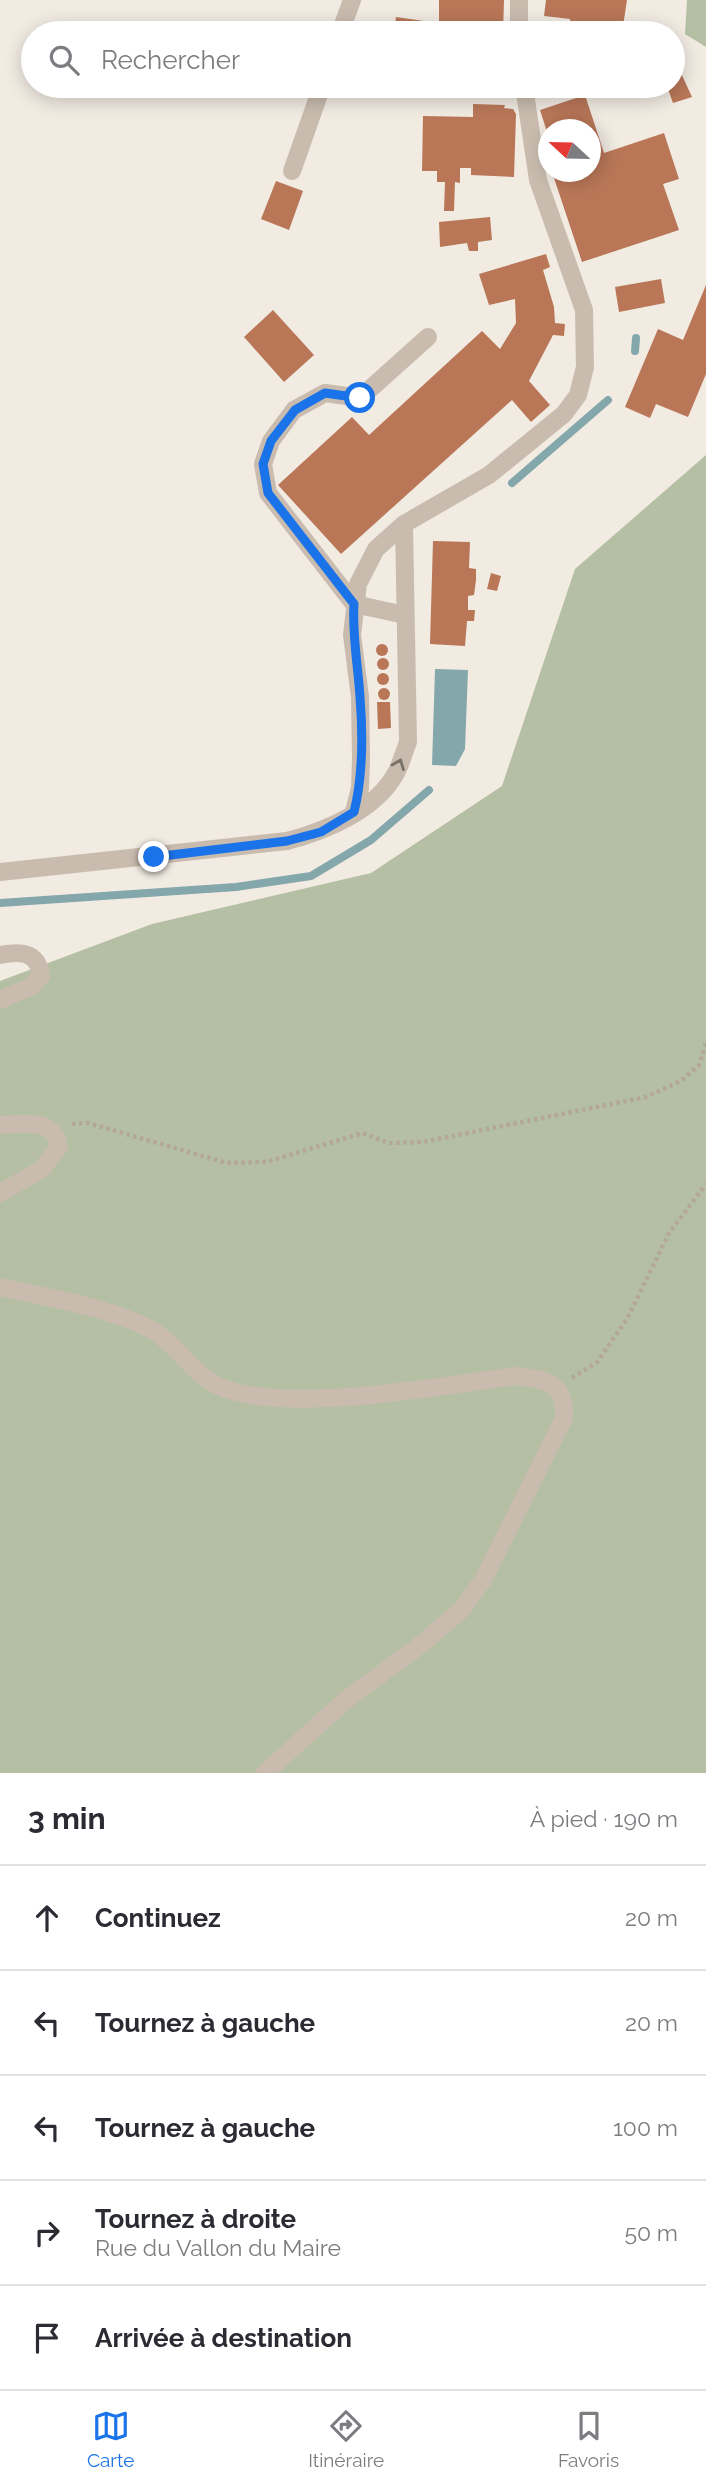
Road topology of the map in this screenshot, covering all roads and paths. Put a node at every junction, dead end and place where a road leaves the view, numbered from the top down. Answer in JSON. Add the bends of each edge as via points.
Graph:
{"nodes":[{"id":1,"x":352,"y":0,"type":"edge"},
{"id":2,"x":519,"y":0,"type":"edge"},
{"id":3,"x":344,"y":21,"type":"edge"},
{"id":4,"x":519,"y":21,"type":"edge"},
{"id":5,"x":318,"y":98,"type":"edge"},
{"id":6,"x":526,"y":98,"type":"edge"},
{"id":7,"x":292,"y":171,"type":"dead end"},
{"id":8,"x":428,"y":337,"type":"dead end"},
{"id":9,"x":404,"y":524,"type":"junction"},
{"id":10,"x":354,"y":604,"type":"junction"},
{"id":11,"x":405,"y":615,"type":"junction"},
{"id":12,"x":354,"y":812,"type":"junction"},
{"id":13,"x":0,"y":872,"type":"edge"},
{"id":14,"x":0,"y":955,"type":"edge"},
{"id":15,"x":0,"y":1000,"type":"edge"},
{"id":16,"x":706,"y":1043,"type":"edge"},
{"id":17,"x":0,"y":1125,"type":"edge"},
{"id":18,"x":47,"y":1126,"type":"junction"},
{"id":19,"x":706,"y":1184,"type":"edge"},
{"id":20,"x":0,"y":1194,"type":"edge"},
{"id":21,"x":0,"y":1287,"type":"edge"},
{"id":22,"x":557,"y":1388,"type":"junction"},
{"id":23,"x":265,"y":1773,"type":"edge"}],
"edges":[{"from":1,"to":3,"type":"street"},
{"from":2,"to":4,"type":"street"},
{"from":5,"to":7,"type":"street"},
{"from":6,"to":9,"type":"street","via":[[538,180],[584,310],[585,367],[578,396],[564,414],[489,475]]},
{"from":8,"to":10,"type":"street","via":[[360,398],[325,393],[295,410],[271,441],[263,464],[268,493]]},
{"from":9,"to":10,"type":"street","via":[[376,549],[358,584]]},
{"from":9,"to":11,"type":"street"},
{"from":10,"to":11,"type":"street"},
{"from":10,"to":12,"type":"street","via":[[361,759]]},
{"from":12,"to":11,"type":"street","one_way":true,"via":[[382,794],[397,772],[408,742]]},
{"from":12,"to":13,"type":"street","via":[[321,832],[287,841]]},
{"from":14,"to":15,"type":"street","via":[[17,951],[31,955],[40,964],[41,976],[32,986]]},
{"from":16,"to":18,"type":"path","via":[[699,1065],[681,1080],[646,1097],[423,1142],[389,1143],[363,1133],[266,1162],[227,1163],[88,1123]]},
{"from":17,"to":18,"type":"street"},
{"from":18,"to":20,"type":"street","via":[[57,1135],[59,1146],[52,1160]]},
{"from":19,"to":22,"type":"path","via":[[669,1233],[627,1318],[597,1362]]},
{"from":21,"to":22,"type":"street","via":[[131,1321],[162,1337],[203,1378],[245,1394],[334,1397],[514,1376],[541,1379]]},
{"from":22,"to":23,"type":"street","via":[[565,1400],[564,1418],[483,1580],[462,1609],[347,1699]]}]}
